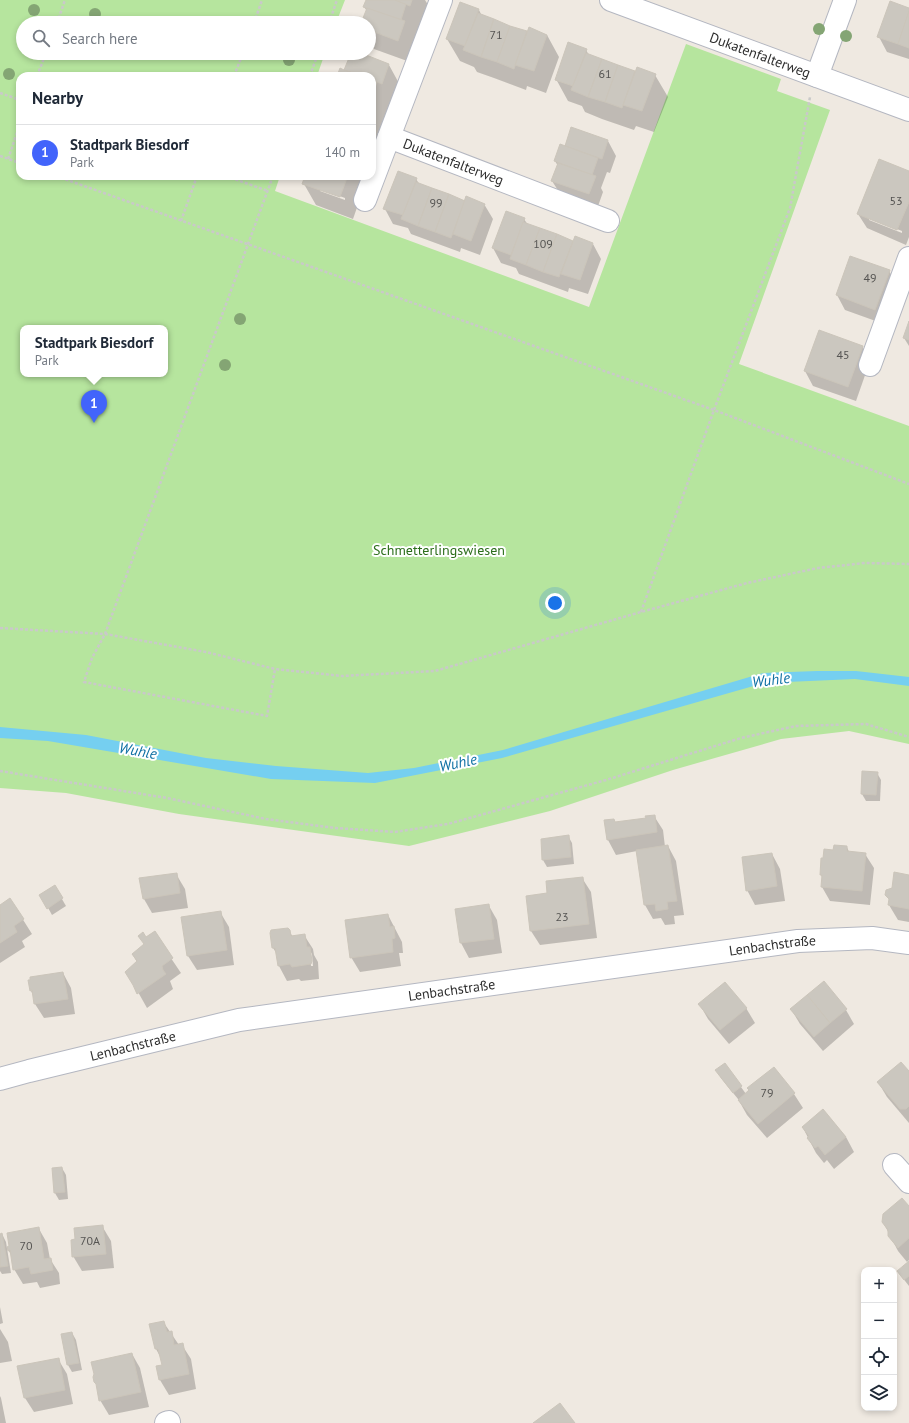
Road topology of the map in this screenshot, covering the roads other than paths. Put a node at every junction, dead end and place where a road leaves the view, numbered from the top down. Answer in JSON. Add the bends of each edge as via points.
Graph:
{"nodes":[{"id":1,"x":442,"y":0,"type":"edge"},
{"id":2,"x":612,"y":0,"type":"edge"},
{"id":3,"x":845,"y":0,"type":"edge"},
{"id":4,"x":817,"y":76,"type":"junction"},
{"id":5,"x":909,"y":110,"type":"edge"},
{"id":6,"x":389,"y":137,"type":"junction"},
{"id":7,"x":376,"y":171,"type":"edge"},
{"id":8,"x":373,"y":180,"type":"edge"},
{"id":9,"x":365,"y":200,"type":"dead end"},
{"id":10,"x":608,"y":221,"type":"dead end"},
{"id":11,"x":907,"y":269,"type":"edge"},
{"id":12,"x":870,"y":365,"type":"dead end"},
{"id":13,"x":909,"y":943,"type":"edge"},
{"id":14,"x":0,"y":1079,"type":"edge"},
{"id":15,"x":894,"y":1164,"type":"dead end"},
{"id":16,"x":909,"y":1182,"type":"edge"}],
"edges":[{"from":1,"to":6,"type":"street","name":"Dukatenfalterweg"},
{"from":2,"to":4,"type":"street","name":"Dukatenfalterweg"},
{"from":3,"to":4,"type":"street"},
{"from":4,"to":5,"type":"street","name":"Dukatenfalterweg"},
{"from":6,"to":7,"type":"street","name":"Dukatenfalterweg"},
{"from":6,"to":10,"type":"street","name":"Dukatenfalterweg"},
{"from":8,"to":9,"type":"street","name":"Dukatenfalterweg"},
{"from":11,"to":12,"type":"street"},
{"from":13,"to":14,"type":"street","name":"Lenbachstraße","via":[[872,938],[798,941],[239,1020]]},
{"from":15,"to":16,"type":"street"}]}
